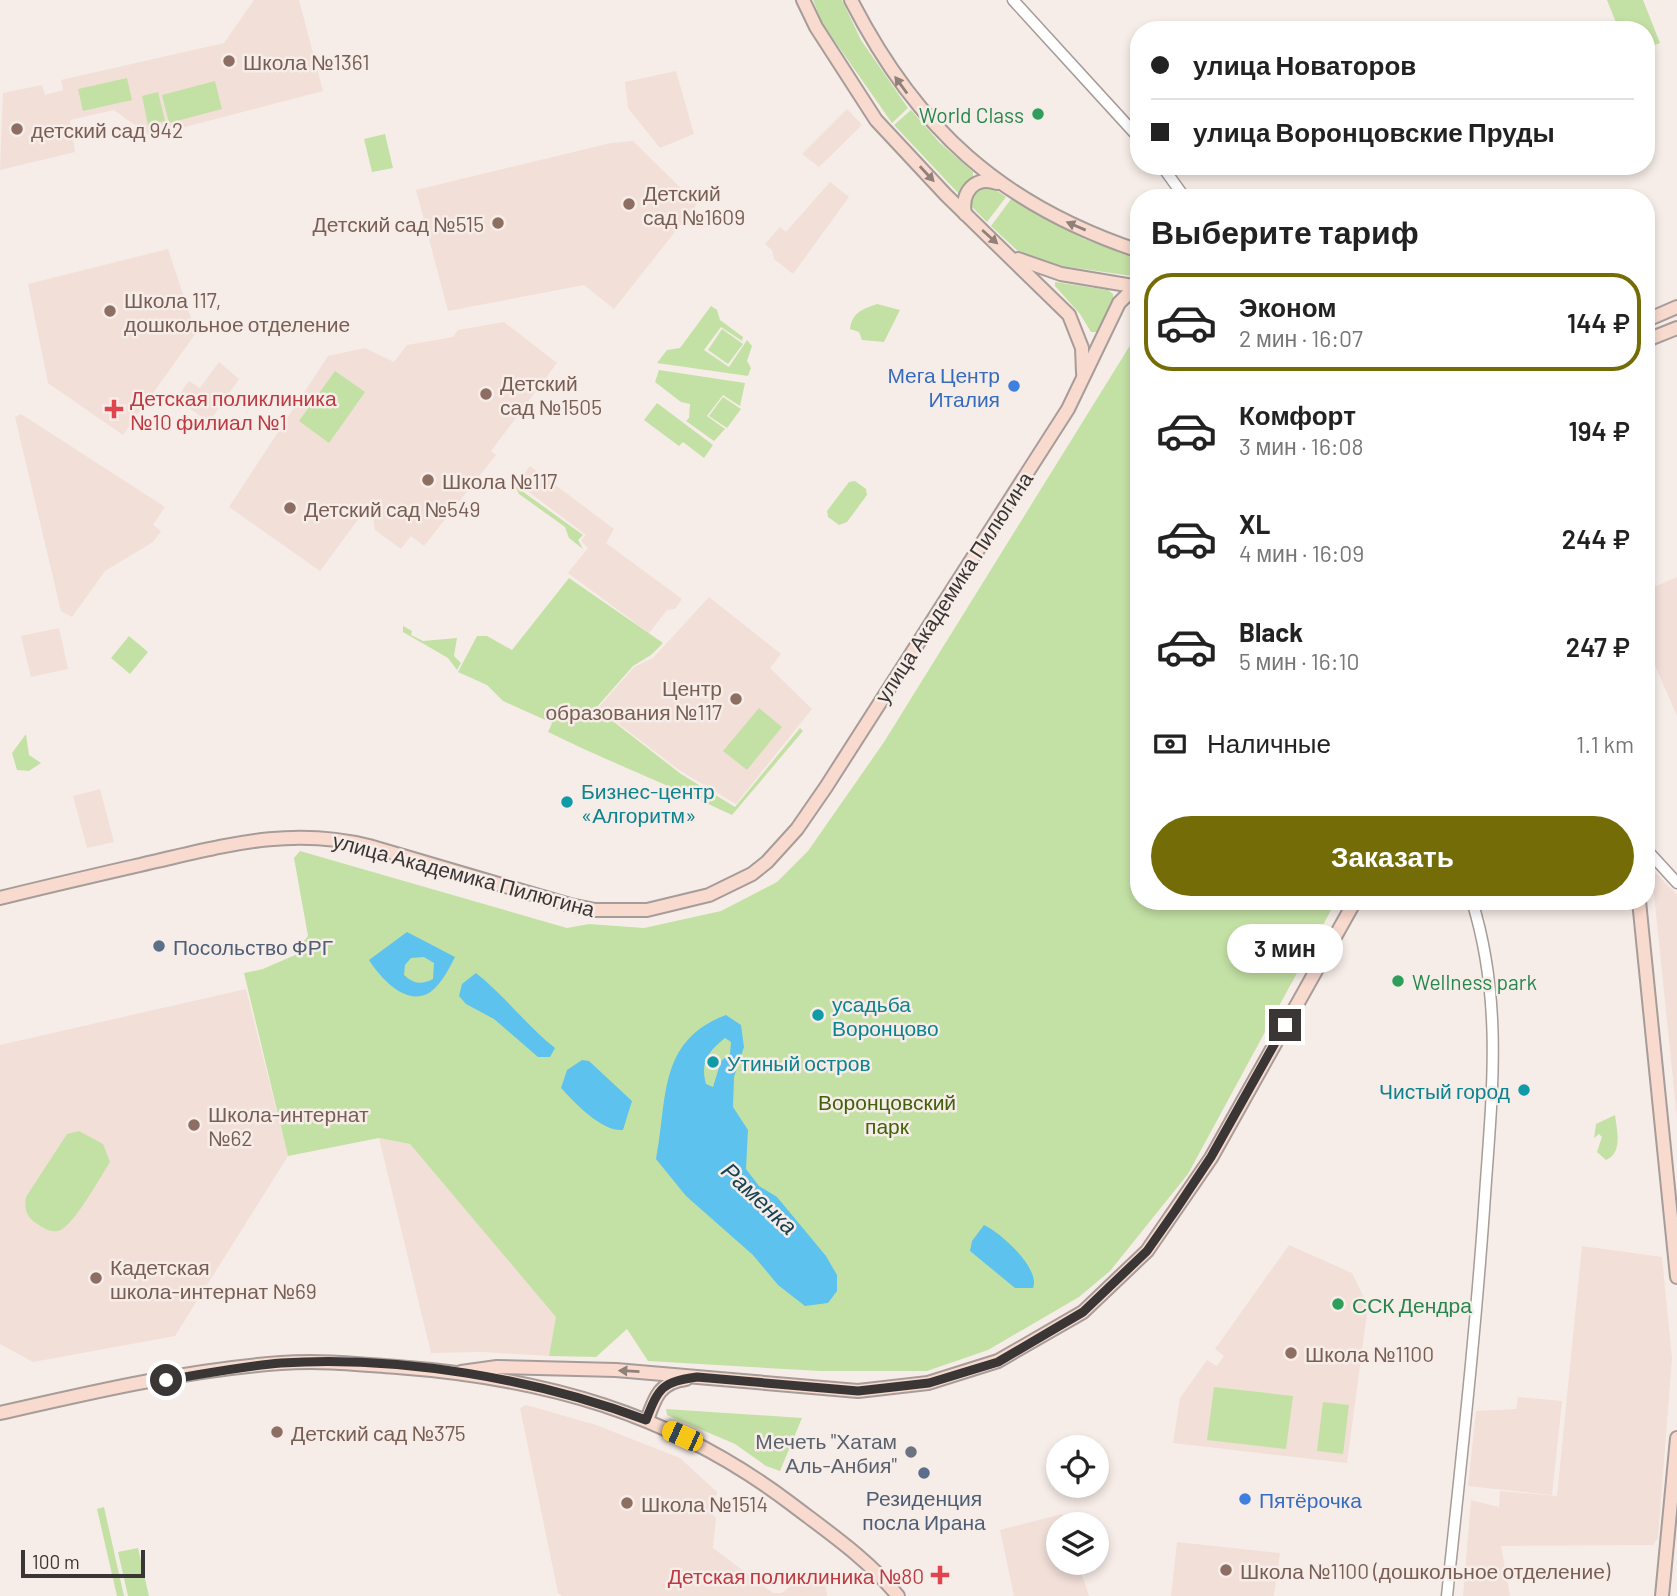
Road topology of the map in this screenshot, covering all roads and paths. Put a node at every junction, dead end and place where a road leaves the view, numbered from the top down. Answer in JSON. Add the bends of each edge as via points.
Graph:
{"nodes":[{"id":1,"x":803,"y":0,"type":"edge"},
{"id":2,"x":850,"y":0,"type":"edge"},
{"id":3,"x":1013,"y":0,"type":"edge"},
{"id":4,"x":1130,"y":128,"type":"edge"},
{"id":5,"x":1004,"y":186,"type":"junction"},
{"id":6,"x":965,"y":214,"type":"junction"},
{"id":7,"x":1130,"y":247,"type":"edge"},
{"id":8,"x":1010,"y":256,"type":"junction"},
{"id":9,"x":1130,"y":285,"type":"edge"},
{"id":10,"x":1130,"y":293,"type":"edge"},
{"id":11,"x":1677,"y":307,"type":"edge"},
{"id":12,"x":1069,"y":315,"type":"junction"},
{"id":13,"x":1655,"y":317,"type":"edge"},
{"id":14,"x":1109,"y":327,"type":"junction"},
{"id":15,"x":1677,"y":328,"type":"edge"},
{"id":16,"x":1655,"y":337,"type":"edge"},
{"id":17,"x":1082,"y":379,"type":"junction"},
{"id":18,"x":1655,"y":859,"type":"edge"},
{"id":19,"x":1677,"y":883,"type":"edge"},
{"id":20,"x":0,"y":898,"type":"edge"},
{"id":21,"x":1350,"y":910,"type":"edge"},
{"id":22,"x":1475,"y":910,"type":"edge"},
{"id":23,"x":1640,"y":910,"type":"edge"},
{"id":24,"x":1677,"y":1277,"type":"edge"},
{"id":25,"x":461,"y":1372,"type":"junction"},
{"id":26,"x":697,"y":1377,"type":"junction"},
{"id":27,"x":0,"y":1413,"type":"edge"},
{"id":28,"x":646,"y":1420,"type":"junction"},
{"id":29,"x":1677,"y":1438,"type":"edge"},
{"id":30,"x":898,"y":1596,"type":"edge"},
{"id":31,"x":1447,"y":1596,"type":"edge"},
{"id":32,"x":1662,"y":1596,"type":"edge"}],
"edges":[{"from":1,"to":6,"type":"street","name":"улица Академика Пилюгина","one_way":true,"via":[[867,108]]},
{"from":5,"to":2,"type":"street","one_way":true,"via":[[945,138],[915,104]]},
{"from":3,"to":4,"type":"street"},
{"from":5,"to":6,"type":"street","via":[[983,181],[972,185],[964,199]]},
{"from":7,"to":5,"type":"street","one_way":true,"via":[[1066,222]]},
{"from":6,"to":8,"type":"street","name":"улица Академика Пилюгина","one_way":true},
{"from":8,"to":9,"type":"street","name":"улица Академика Пилюгина","via":[[1061,274]]},
{"from":8,"to":12,"type":"street","name":"улица Академика Пилюгина"},
{"from":10,"to":14,"type":"street","name":"улица Академика Пилюгина","via":[[1119,303]]},
{"from":11,"to":13,"type":"street"},
{"from":12,"to":14,"type":"street","via":[[1095,338]]},
{"from":12,"to":17,"type":"street","name":"улица Академика Пилюгина","via":[[1082,348]]},
{"from":14,"to":17,"type":"street","name":"улица Академика Пилюгина"},
{"from":15,"to":16,"type":"street"},
{"from":17,"to":20,"type":"street","name":"улица Академика Пилюгина","via":[[1068,409],[808,815],[768,862],[735,883],[662,908],[595,910],[369,846],[299,836],[241,843]]},
{"from":18,"to":19,"type":"street"},
{"from":21,"to":26,"type":"street","via":[[1197,1180],[1147,1251],[1083,1312],[998,1362],[929,1383],[858,1391]]},
{"from":22,"to":31,"type":"street","via":[[1494,1012],[1494,1069]]},
{"from":23,"to":24,"type":"street"},
{"from":26,"to":25,"type":"street","one_way":true,"via":[[497,1367]]},
{"from":25,"to":27,"type":"street","via":[[335,1362],[283,1363],[127,1386]]},
{"from":25,"to":28,"type":"street","via":[[525,1383]]},
{"from":26,"to":28,"type":"street","via":[[665,1385]]},
{"from":28,"to":30,"type":"street","via":[[716,1452],[752,1475],[863,1559]]},
{"from":29,"to":32,"type":"street"}]}
